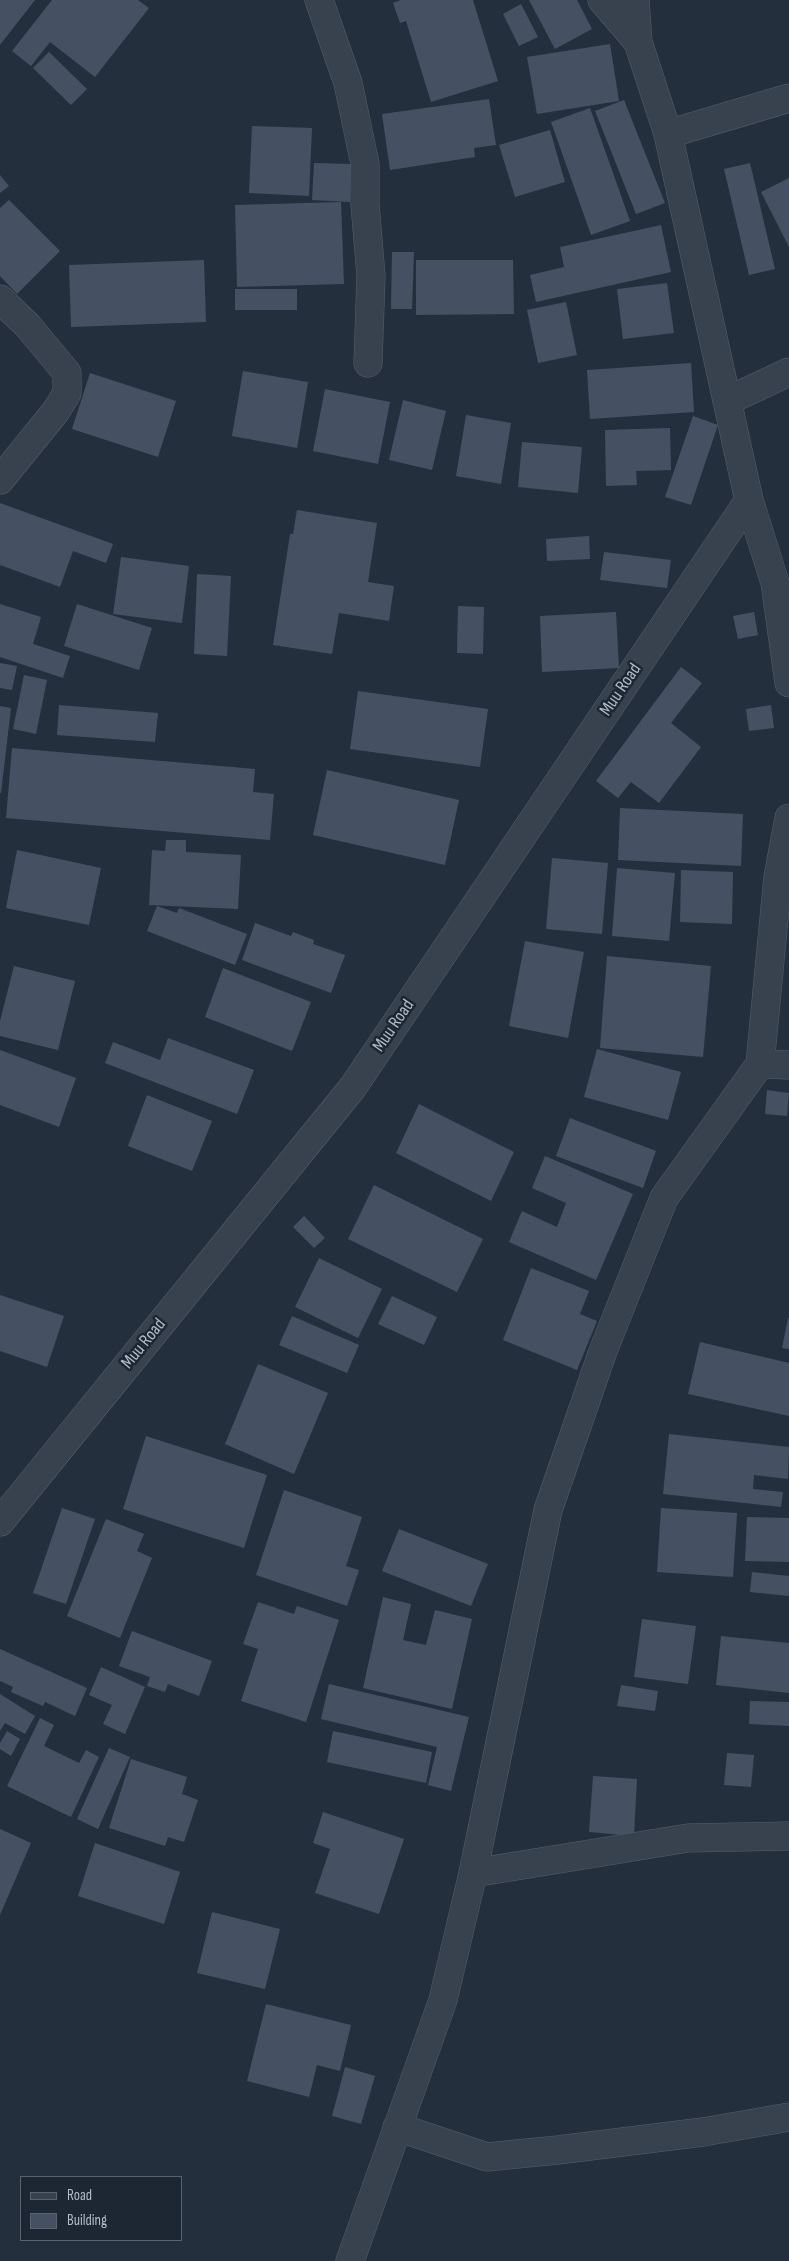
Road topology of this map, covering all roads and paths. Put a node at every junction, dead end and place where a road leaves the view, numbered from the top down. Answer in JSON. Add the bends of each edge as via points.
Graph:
{"nodes":[{"id":1,"x":319,"y":0,"type":"edge"},
{"id":2,"x":602,"y":0,"type":"edge"},
{"id":3,"x":634,"y":0,"type":"edge"},
{"id":4,"x":638,"y":42,"type":"junction"},
{"id":5,"x":789,"y":98,"type":"edge"},
{"id":6,"x":668,"y":134,"type":"junction"},
{"id":7,"x":0,"y":299,"type":"edge"},
{"id":8,"x":368,"y":364,"type":"dead end"},
{"id":9,"x":789,"y":372,"type":"edge"},
{"id":10,"x":727,"y":402,"type":"junction"},
{"id":11,"x":0,"y":480,"type":"edge"},
{"id":12,"x":749,"y":500,"type":"junction"},
{"id":13,"x":789,"y":672,"type":"edge"},
{"id":14,"x":789,"y":818,"type":"edge"},
{"id":15,"x":760,"y":1064,"type":"junction"},
{"id":16,"x":789,"y":1065,"type":"edge"},
{"id":17,"x":0,"y":1522,"type":"edge"},
{"id":18,"x":789,"y":1836,"type":"edge"},
{"id":19,"x":473,"y":1873,"type":"junction"},
{"id":20,"x":789,"y":2117,"type":"edge"},
{"id":21,"x":397,"y":2127,"type":"junction"},
{"id":22,"x":350,"y":2261,"type":"edge"}],
"edges":[{"from":1,"to":8,"type":"street","via":[[348,83],[365,164],[371,276]]},
{"from":2,"to":4,"type":"street"},
{"from":3,"to":4,"type":"street"},
{"from":4,"to":6,"type":"street"},
{"from":5,"to":6,"type":"street"},
{"from":6,"to":10,"type":"street"},
{"from":7,"to":11,"type":"street","via":[[28,326],[67,373],[67,393],[56,411]]},
{"from":9,"to":10,"type":"street"},
{"from":10,"to":12,"type":"street"},
{"from":12,"to":13,"type":"street","via":[[775,583]]},
{"from":12,"to":17,"type":"street","name":"Muu Road","via":[[353,1087]]},
{"from":14,"to":15,"type":"street","via":[[778,877]]},
{"from":15,"to":16,"type":"street"},
{"from":15,"to":19,"type":"street","via":[[664,1198],[603,1351],[548,1510]]},
{"from":18,"to":19,"type":"street","via":[[688,1838]]},
{"from":19,"to":21,"type":"street","via":[[443,2000]]},
{"from":20,"to":21,"type":"street","via":[[703,2132],[487,2157]]},
{"from":21,"to":22,"type":"street"}]}
